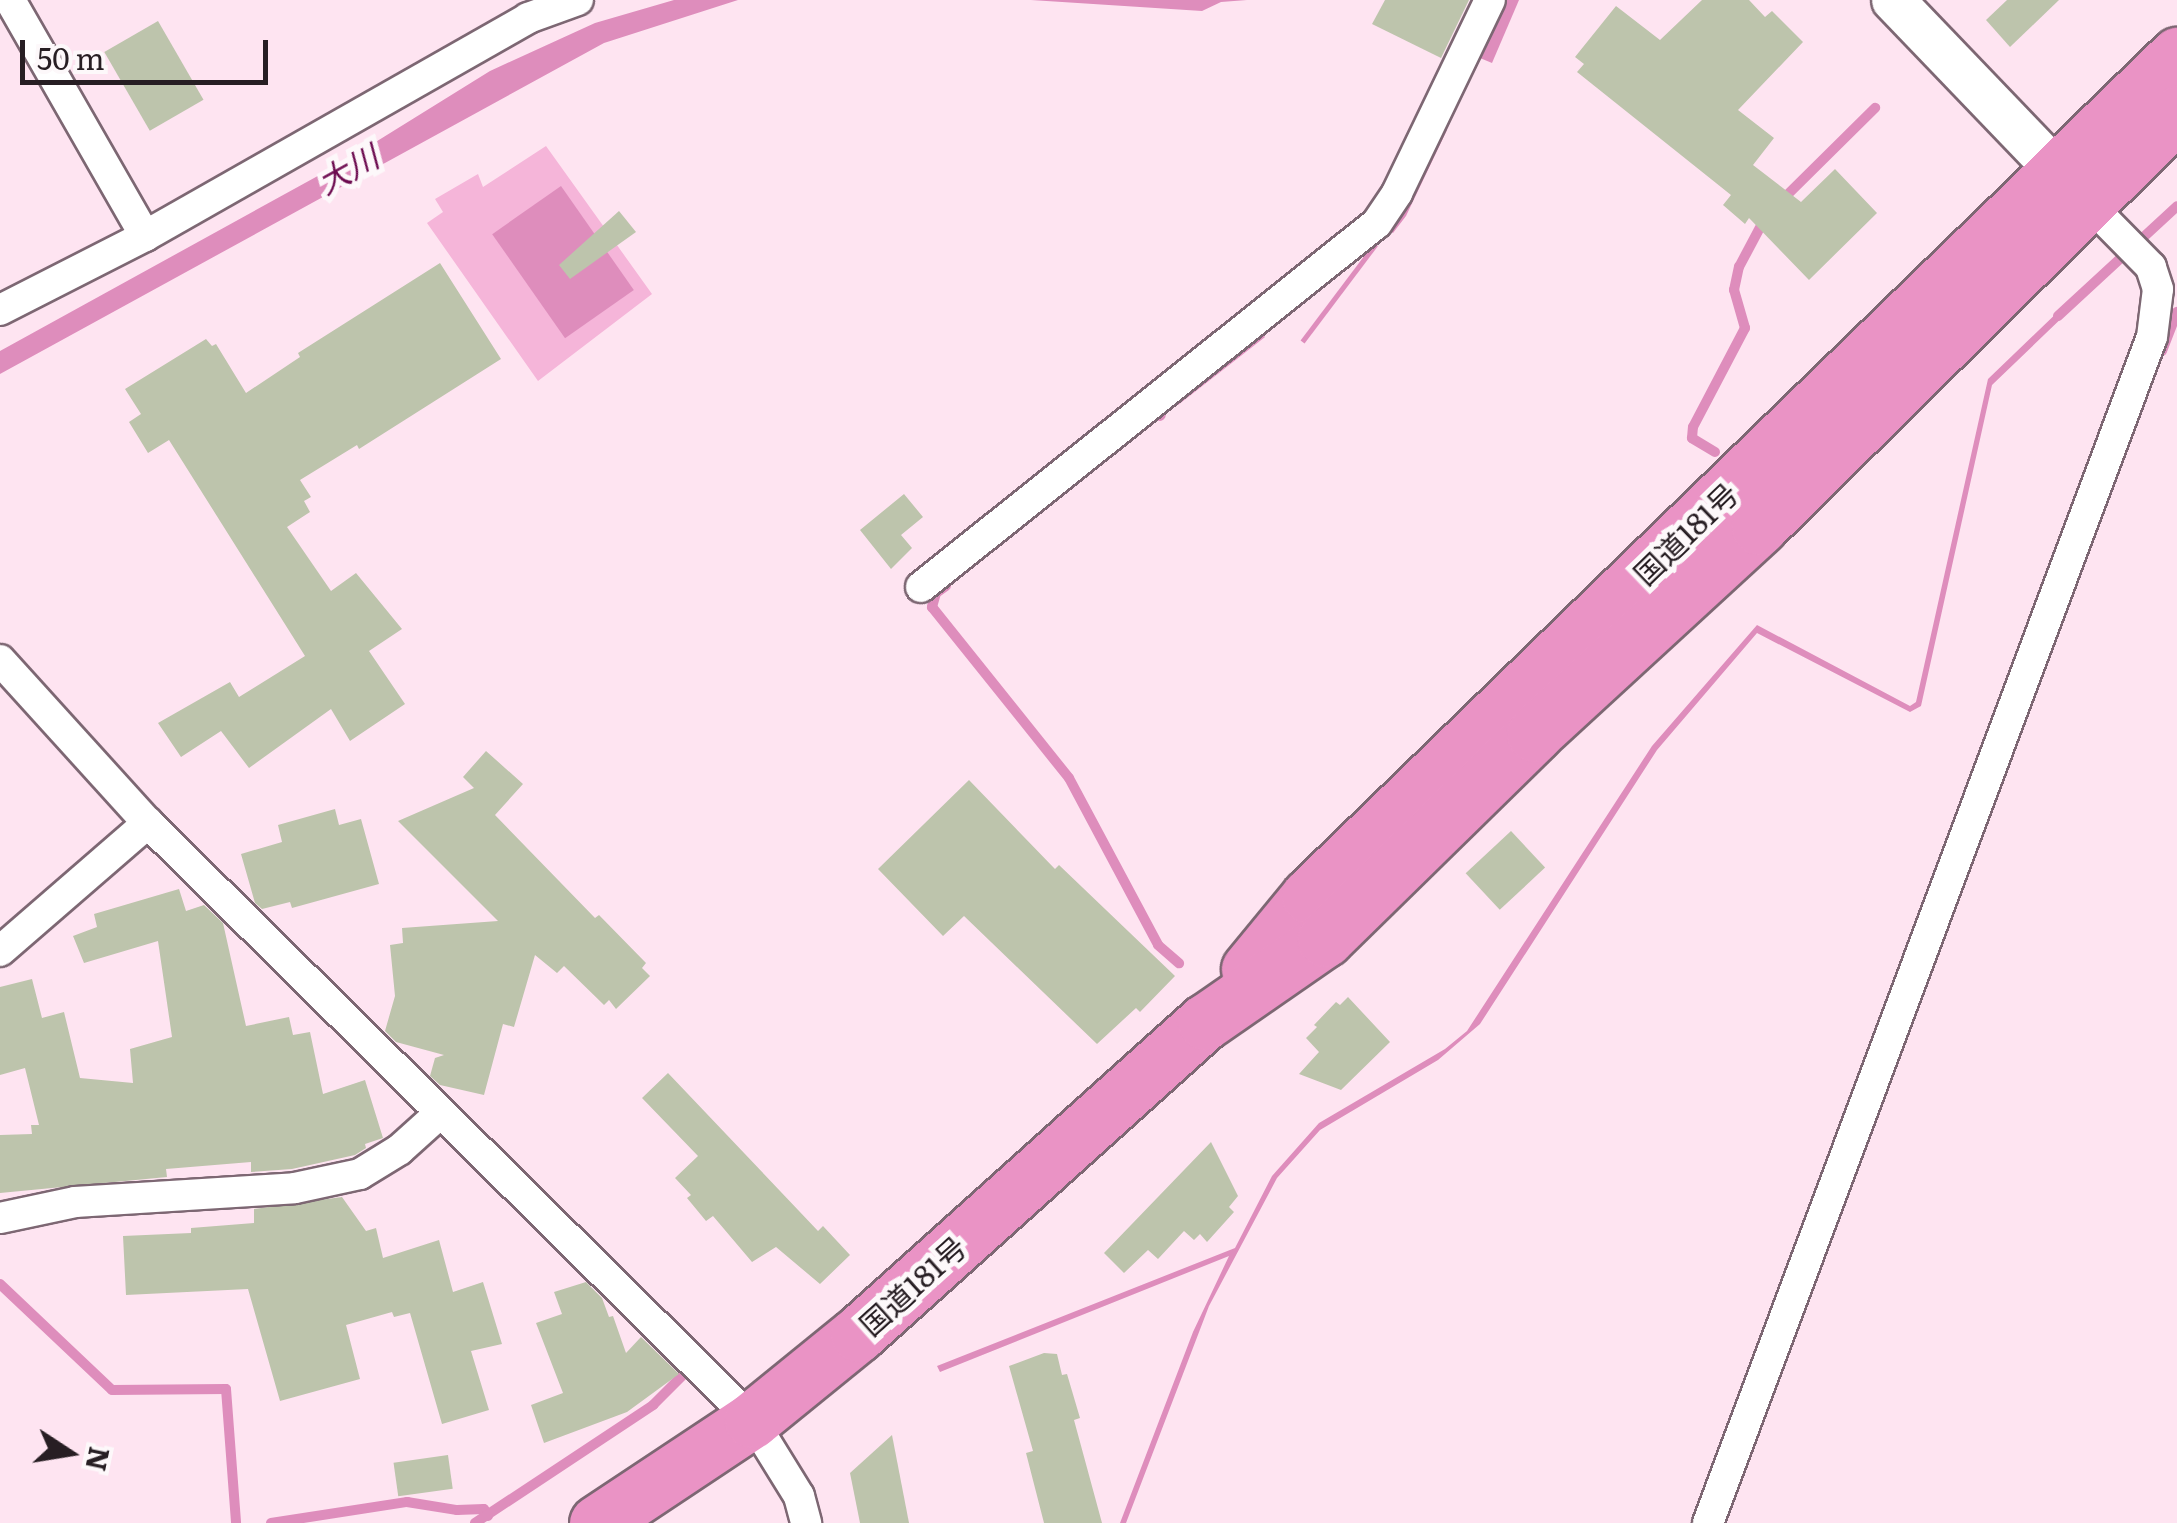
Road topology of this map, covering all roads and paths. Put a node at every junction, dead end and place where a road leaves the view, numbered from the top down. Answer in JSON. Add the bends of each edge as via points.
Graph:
{"nodes":[{"id":1,"x":10,"y":0,"type":"edge"},
{"id":2,"x":578,"y":0,"type":"edge"},
{"id":3,"x":1490,"y":0,"type":"edge"},
{"id":4,"x":1893,"y":0,"type":"edge"},
{"id":5,"x":2177,"y":56,"type":"edge"},
{"id":6,"x":2177,"y":114,"type":"edge"},
{"id":7,"x":2073,"y":186,"type":"junction"},
{"id":8,"x":145,"y":236,"type":"junction"},
{"id":9,"x":2164,"y":264,"type":"edge"},
{"id":10,"x":0,"y":310,"type":"edge"},
{"id":11,"x":921,"y":587,"type":"dead end"},
{"id":12,"x":0,"y":660,"type":"edge"},
{"id":13,"x":148,"y":824,"type":"junction"},
{"id":14,"x":0,"y":951,"type":"edge"},
{"id":15,"x":439,"y":1114,"type":"junction"},
{"id":16,"x":0,"y":1218,"type":"edge"},
{"id":17,"x":752,"y":1420,"type":"junction"},
{"id":18,"x":597,"y":1523,"type":"edge"},
{"id":19,"x":806,"y":1523,"type":"edge"},
{"id":20,"x":1708,"y":1523,"type":"edge"}],
"edges":[{"from":1,"to":8,"type":"street"},
{"from":2,"to":8,"type":"street","via":[[528,18]]},
{"from":3,"to":11,"type":"street","via":[[1377,223]]},
{"from":4,"to":7,"type":"street"},
{"from":5,"to":7,"type":"highway","name":"国道181号"},
{"from":6,"to":7,"type":"highway","name":"国道181号"},
{"from":7,"to":9,"type":"street"},
{"from":7,"to":17,"type":"highway","name":"国道181号","via":[[1759,527],[1325,939],[1205,1022],[858,1334]]},
{"from":8,"to":10,"type":"street"},
{"from":9,"to":20,"type":"street","via":[[2152,336]]},
{"from":12,"to":13,"type":"street"},
{"from":13,"to":14,"type":"street"},
{"from":13,"to":15,"type":"street"},
{"from":15,"to":16,"type":"street","via":[[360,1174],[295,1188],[75,1202]]},
{"from":15,"to":17,"type":"street"},
{"from":17,"to":18,"type":"highway","name":"国道181号"},
{"from":17,"to":19,"type":"street","via":[[799,1496]]}]}
